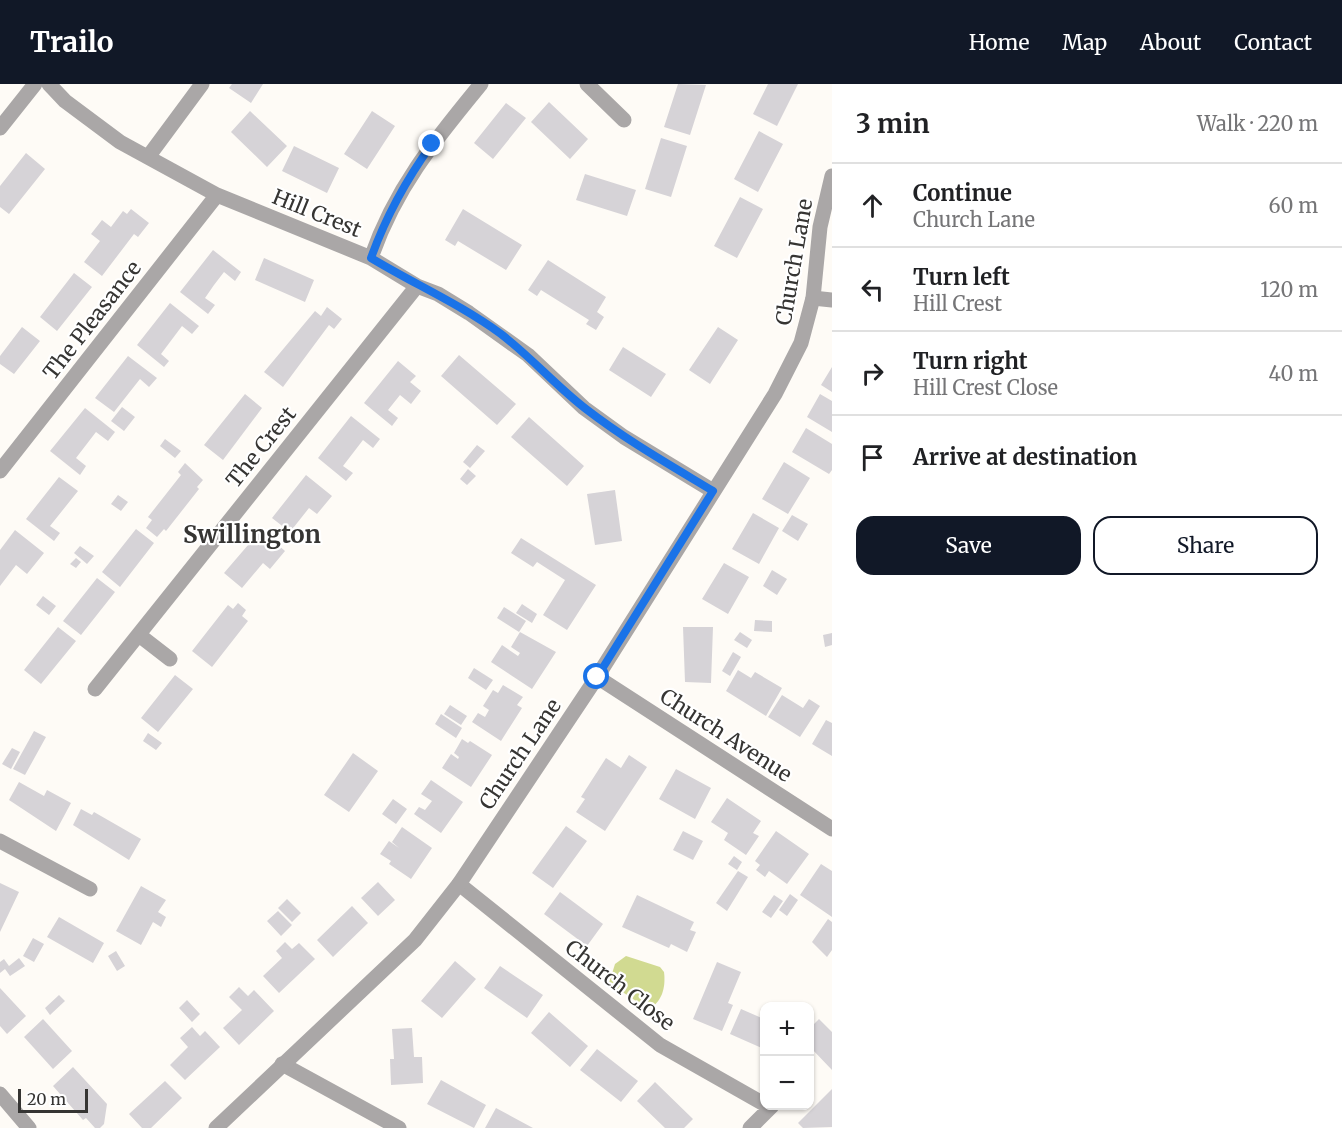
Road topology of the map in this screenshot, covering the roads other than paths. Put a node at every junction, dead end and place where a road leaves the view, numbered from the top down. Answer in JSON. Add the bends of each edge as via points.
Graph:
{"nodes":[{"id":1,"x":35,"y":84,"type":"edge"},
{"id":2,"x":49,"y":84,"type":"edge"},
{"id":3,"x":202,"y":84,"type":"edge"},
{"id":4,"x":481,"y":84,"type":"edge"},
{"id":5,"x":587,"y":84,"type":"edge"},
{"id":6,"x":624,"y":120,"type":"dead end"},
{"id":7,"x":0,"y":128,"type":"edge"},
{"id":8,"x":148,"y":157,"type":"junction"},
{"id":9,"x":832,"y":176,"type":"edge"},
{"id":10,"x":217,"y":195,"type":"junction"},
{"id":11,"x":371,"y":258,"type":"junction"},
{"id":12,"x":417,"y":286,"type":"junction"},
{"id":13,"x":813,"y":298,"type":"junction"},
{"id":14,"x":832,"y":300,"type":"edge"},
{"id":15,"x":0,"y":471,"type":"edge"},
{"id":16,"x":713,"y":491,"type":"junction"},
{"id":17,"x":139,"y":635,"type":"junction"},
{"id":18,"x":170,"y":659,"type":"dead end"},
{"id":19,"x":597,"y":677,"type":"junction"},
{"id":20,"x":95,"y":689,"type":"dead end"},
{"id":21,"x":832,"y":829,"type":"edge"},
{"id":22,"x":0,"y":841,"type":"edge"},
{"id":23,"x":459,"y":884,"type":"junction"},
{"id":24,"x":90,"y":889,"type":"dead end"},
{"id":25,"x":282,"y":1064,"type":"junction"},
{"id":26,"x":0,"y":1094,"type":"edge"},
{"id":27,"x":760,"y":1102,"type":"edge"},
{"id":28,"x":765,"y":1110,"type":"edge"},
{"id":29,"x":29,"y":1128,"type":"edge"},
{"id":30,"x":216,"y":1128,"type":"edge"},
{"id":31,"x":399,"y":1128,"type":"edge"},
{"id":32,"x":750,"y":1128,"type":"edge"}],
"edges":[{"from":1,"to":7,"type":"street"},
{"from":2,"to":8,"type":"street","name":"Hill Crest","via":[[90,121]]},
{"from":3,"to":8,"type":"street"},
{"from":4,"to":11,"type":"street","via":[[408,176],[383,223]]},
{"from":5,"to":6,"type":"street"},
{"from":8,"to":10,"type":"street","name":"Hill Crest"},
{"from":9,"to":13,"type":"street","name":"Church Lane","via":[[820,226]]},
{"from":10,"to":11,"type":"street","name":"Hill Crest"},
{"from":10,"to":15,"type":"street","name":"The Pleasance"},
{"from":11,"to":12,"type":"street","name":"Hill Crest"},
{"from":12,"to":16,"type":"street","name":"Hill Crest","via":[[438,294],[492,328],[528,355],[584,408]]},
{"from":12,"to":17,"type":"street","name":"The Crest"},
{"from":13,"to":14,"type":"street"},
{"from":13,"to":16,"type":"street","name":"Church Lane","via":[[801,343],[776,394]]},
{"from":16,"to":19,"type":"street","name":"Church Lane"},
{"from":17,"to":18,"type":"street"},
{"from":17,"to":20,"type":"street","name":"The Crest"},
{"from":19,"to":21,"type":"street","name":"Church Avenue"},
{"from":19,"to":23,"type":"street","name":"Church Lane"},
{"from":22,"to":24,"type":"street"},
{"from":23,"to":25,"type":"street","name":"Church Lane","via":[[415,940]]},
{"from":23,"to":27,"type":"street","name":"Church Close","via":[[660,1046]]},
{"from":25,"to":30,"type":"street","name":"Church Lane"},
{"from":25,"to":31,"type":"street"},
{"from":26,"to":29,"type":"street"},
{"from":28,"to":32,"type":"street","name":"Church Close"}]}
